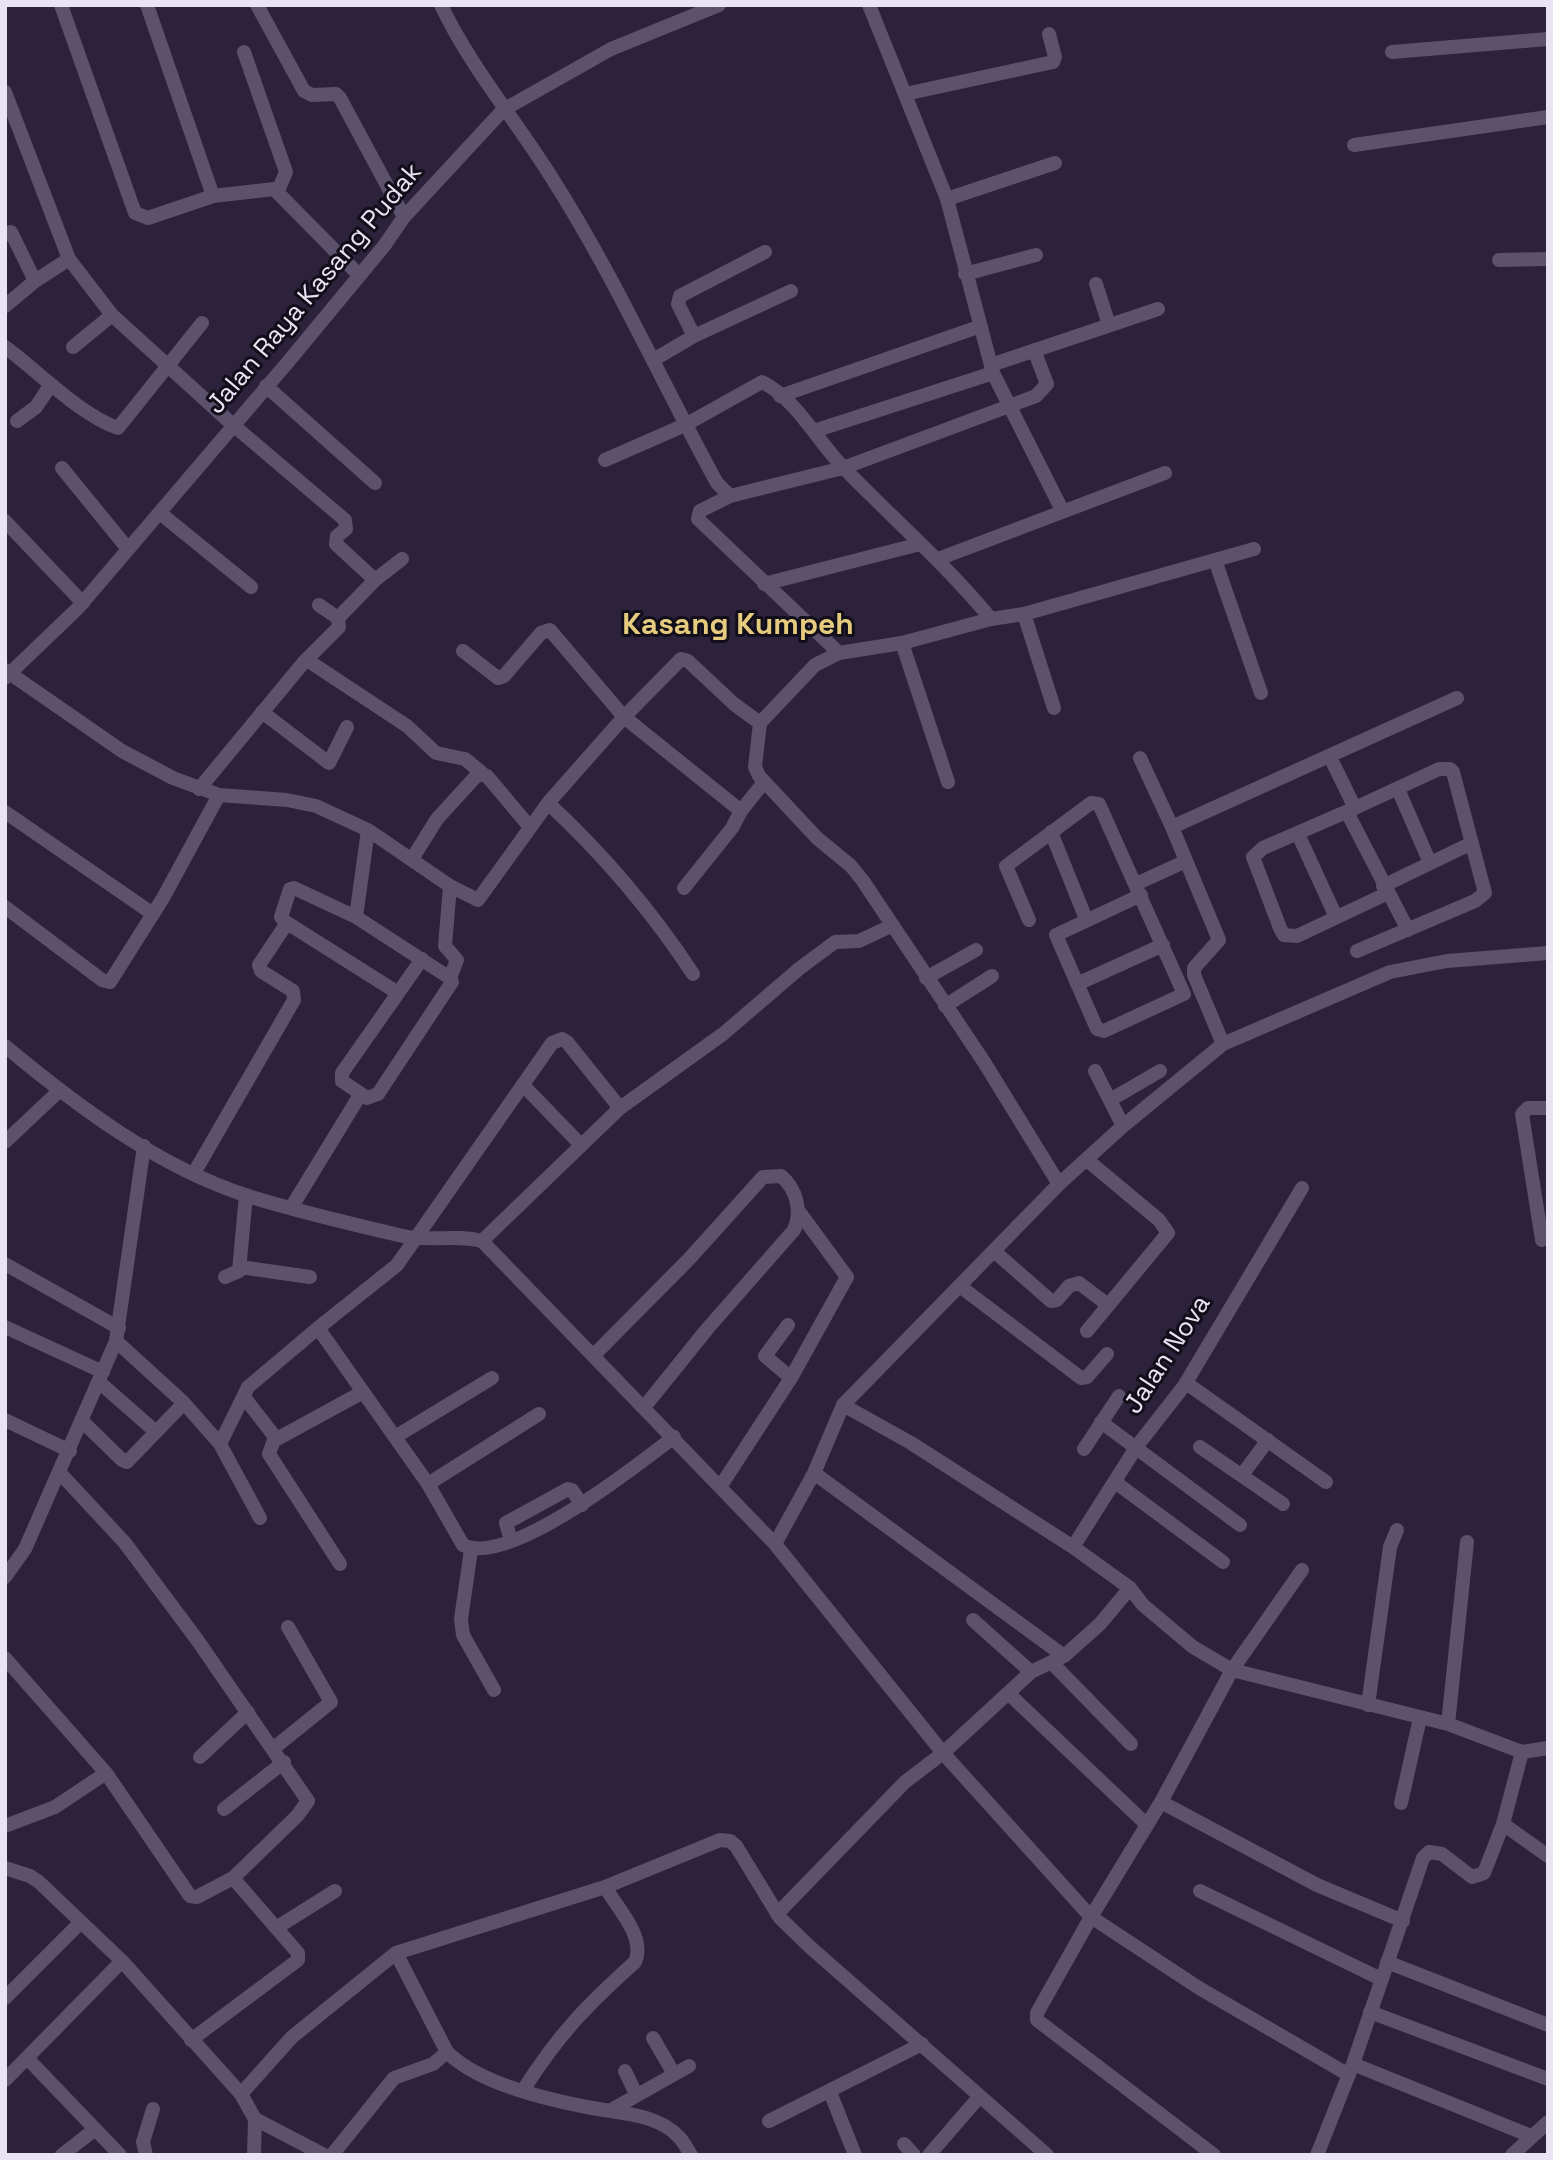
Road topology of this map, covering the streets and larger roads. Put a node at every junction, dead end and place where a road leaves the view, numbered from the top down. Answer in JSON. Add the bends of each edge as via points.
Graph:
{"nodes":[{"id":1,"x":61,"y":5,"type":"edge"},
{"id":2,"x":147,"y":5,"type":"edge"},
{"id":3,"x":257,"y":5,"type":"edge"},
{"id":4,"x":441,"y":5,"type":"edge"},
{"id":5,"x":719,"y":5,"type":"edge"},
{"id":6,"x":869,"y":5,"type":"edge"},
{"id":7,"x":1049,"y":34,"type":"dead end"},
{"id":8,"x":1548,"y":39,"type":"edge"},
{"id":9,"x":244,"y":52,"type":"dead end"},
{"id":10,"x":1392,"y":52,"type":"dead end"},
{"id":11,"x":5,"y":92,"type":"edge"},
{"id":12,"x":905,"y":94,"type":"junction"},
{"id":13,"x":503,"y":110,"type":"junction"},
{"id":14,"x":1548,"y":117,"type":"edge"},
{"id":15,"x":1354,"y":145,"type":"dead end"},
{"id":16,"x":1055,"y":163,"type":"dead end"},
{"id":17,"x":278,"y":191,"type":"junction"},
{"id":18,"x":212,"y":196,"type":"junction"},
{"id":19,"x":947,"y":198,"type":"junction"},
{"id":20,"x":404,"y":216,"type":"junction"},
{"id":21,"x":5,"y":234,"type":"edge"},
{"id":22,"x":765,"y":252,"type":"dead end"},
{"id":23,"x":1036,"y":255,"type":"dead end"},
{"id":24,"x":69,"y":259,"type":"junction"},
{"id":25,"x":1548,"y":259,"type":"edge"},
{"id":26,"x":1499,"y":260,"type":"dead end"},
{"id":27,"x":965,"y":274,"type":"junction"},
{"id":28,"x":359,"y":275,"type":"junction"},
{"id":29,"x":35,"y":281,"type":"junction"},
{"id":30,"x":1096,"y":284,"type":"dead end"},
{"id":31,"x":791,"y":290,"type":"dead end"},
{"id":32,"x":5,"y":306,"type":"edge"},
{"id":33,"x":1158,"y":309,"type":"dead end"},
{"id":34,"x":112,"y":316,"type":"junction"},
{"id":35,"x":202,"y":323,"type":"dead end"},
{"id":36,"x":1109,"y":325,"type":"junction"},
{"id":37,"x":981,"y":326,"type":"junction"},
{"id":38,"x":694,"y":336,"type":"junction"},
{"id":39,"x":5,"y":347,"type":"edge"},
{"id":40,"x":73,"y":347,"type":"dead end"},
{"id":41,"x":1034,"y":350,"type":"junction"},
{"id":42,"x":653,"y":360,"type":"junction"},
{"id":43,"x":166,"y":365,"type":"junction"},
{"id":44,"x":992,"y":369,"type":"junction"},
{"id":45,"x":50,"y":386,"type":"junction"},
{"id":46,"x":266,"y":386,"type":"junction"},
{"id":47,"x":780,"y":396,"type":"junction"},
{"id":48,"x":1010,"y":406,"type":"junction"},
{"id":49,"x":17,"y":421,"type":"dead end"},
{"id":50,"x":233,"y":425,"type":"junction"},
{"id":51,"x":685,"y":425,"type":"junction"},
{"id":52,"x":814,"y":432,"type":"junction"},
{"id":53,"x":605,"y":460,"type":"dead end"},
{"id":54,"x":62,"y":468,"type":"dead end"},
{"id":55,"x":843,"y":468,"type":"junction"},
{"id":56,"x":1165,"y":473,"type":"dead end"},
{"id":57,"x":375,"y":483,"type":"dead end"},
{"id":58,"x":730,"y":496,"type":"junction"},
{"id":59,"x":1062,"y":510,"type":"junction"},
{"id":60,"x":159,"y":513,"type":"junction"},
{"id":61,"x":5,"y":521,"type":"edge"},
{"id":62,"x":920,"y":544,"type":"junction"},
{"id":63,"x":1254,"y":549,"type":"dead end"},
{"id":64,"x":128,"y":550,"type":"junction"},
{"id":65,"x":402,"y":559,"type":"dead end"},
{"id":66,"x":938,"y":559,"type":"junction"},
{"id":67,"x":1215,"y":560,"type":"junction"},
{"id":68,"x":375,"y":580,"type":"junction"},
{"id":69,"x":764,"y":584,"type":"junction"},
{"id":70,"x":251,"y":587,"type":"dead end"},
{"id":71,"x":83,"y":603,"type":"junction"},
{"id":72,"x":319,"y":605,"type":"dead end"},
{"id":73,"x":1024,"y":614,"type":"junction"},
{"id":74,"x":338,"y":618,"type":"junction"},
{"id":75,"x":990,"y":620,"type":"junction"},
{"id":76,"x":902,"y":643,"type":"junction"},
{"id":77,"x":463,"y":650,"type":"dead end"},
{"id":78,"x":839,"y":653,"type":"junction"},
{"id":79,"x":307,"y":660,"type":"junction"},
{"id":80,"x":7,"y":674,"type":"edge"},
{"id":81,"x":1261,"y":693,"type":"dead end"},
{"id":82,"x":1457,"y":698,"type":"dead end"},
{"id":83,"x":1054,"y":708,"type":"dead end"},
{"id":84,"x":262,"y":712,"type":"junction"},
{"id":85,"x":624,"y":717,"type":"junction"},
{"id":86,"x":760,"y":723,"type":"junction"},
{"id":87,"x":347,"y":727,"type":"dead end"},
{"id":88,"x":1331,"y":757,"type":"junction"},
{"id":89,"x":1140,"y":758,"type":"dead end"},
{"id":90,"x":482,"y":773,"type":"junction"},
{"id":91,"x":764,"y":782,"type":"junction"},
{"id":92,"x":948,"y":782,"type":"dead end"},
{"id":93,"x":199,"y":789,"type":"junction"},
{"id":94,"x":1398,"y":789,"type":"junction"},
{"id":95,"x":219,"y":795,"type":"junction"},
{"id":96,"x":548,"y":803,"type":"junction"},
{"id":97,"x":1351,"y":810,"type":"junction"},
{"id":98,"x":741,"y":811,"type":"junction"},
{"id":99,"x":5,"y":812,"type":"edge"},
{"id":100,"x":529,"y":826,"type":"junction"},
{"id":101,"x":1172,"y":827,"type":"junction"},
{"id":102,"x":368,"y":830,"type":"junction"},
{"id":103,"x":1051,"y":832,"type":"junction"},
{"id":104,"x":1298,"y":834,"type":"junction"},
{"id":105,"x":1472,"y":843,"type":"junction"},
{"id":106,"x":412,"y":859,"type":"junction"},
{"id":107,"x":1186,"y":861,"type":"junction"},
{"id":108,"x":1430,"y":863,"type":"junction"},
{"id":109,"x":450,"y":886,"type":"junction"},
{"id":110,"x":684,"y":888,"type":"dead end"},
{"id":111,"x":1139,"y":890,"type":"junction"},
{"id":112,"x":1385,"y":890,"type":"junction"},
{"id":113,"x":5,"y":907,"type":"edge"},
{"id":114,"x":153,"y":914,"type":"junction"},
{"id":115,"x":356,"y":917,"type":"junction"},
{"id":116,"x":1336,"y":917,"type":"junction"},
{"id":117,"x":1086,"y":919,"type":"junction"},
{"id":118,"x":1029,"y":920,"type":"dead end"},
{"id":119,"x":287,"y":923,"type":"junction"},
{"id":120,"x":893,"y":926,"type":"junction"},
{"id":121,"x":1408,"y":930,"type":"junction"},
{"id":122,"x":1163,"y":945,"type":"junction"},
{"id":123,"x":976,"y":950,"type":"dead end"},
{"id":124,"x":1357,"y":951,"type":"dead end"},
{"id":125,"x":1548,"y":953,"type":"edge"},
{"id":126,"x":422,"y":959,"type":"junction"},
{"id":127,"x":692,"y":974,"type":"dead end"},
{"id":128,"x":992,"y":976,"type":"dead end"},
{"id":129,"x":450,"y":978,"type":"junction"},
{"id":130,"x":926,"y":978,"type":"junction"},
{"id":131,"x":1077,"y":984,"type":"junction"},
{"id":132,"x":398,"y":993,"type":"junction"},
{"id":133,"x":945,"y":1006,"type":"junction"},
{"id":134,"x":1223,"y":1044,"type":"junction"},
{"id":135,"x":5,"y":1046,"type":"edge"},
{"id":136,"x":1095,"y":1071,"type":"dead end"},
{"id":137,"x":1160,"y":1071,"type":"dead end"},
{"id":138,"x":523,"y":1085,"type":"junction"},
{"id":139,"x":59,"y":1091,"type":"junction"},
{"id":140,"x":360,"y":1095,"type":"junction"},
{"id":141,"x":1110,"y":1100,"type":"junction"},
{"id":142,"x":620,"y":1108,"type":"junction"},
{"id":143,"x":1548,"y":1108,"type":"edge"},
{"id":144,"x":1123,"y":1126,"type":"junction"},
{"id":145,"x":5,"y":1142,"type":"edge"},
{"id":146,"x":580,"y":1144,"type":"junction"},
{"id":147,"x":144,"y":1146,"type":"junction"},
{"id":148,"x":1087,"y":1160,"type":"junction"},
{"id":149,"x":194,"y":1173,"type":"junction"},
{"id":150,"x":1059,"y":1184,"type":"junction"},
{"id":151,"x":1303,"y":1188,"type":"dead end"},
{"id":152,"x":246,"y":1195,"type":"junction"},
{"id":153,"x":291,"y":1208,"type":"junction"},
{"id":154,"x":800,"y":1213,"type":"junction"},
{"id":155,"x":414,"y":1239,"type":"junction"},
{"id":156,"x":1542,"y":1240,"type":"dead end"},
{"id":157,"x":482,"y":1241,"type":"junction"},
{"id":158,"x":995,"y":1252,"type":"junction"},
{"id":159,"x":5,"y":1264,"type":"edge"},
{"id":160,"x":240,"y":1267,"type":"junction"},
{"id":161,"x":225,"y":1277,"type":"dead end"},
{"id":162,"x":310,"y":1278,"type":"dead end"},
{"id":163,"x":961,"y":1287,"type":"junction"},
{"id":164,"x":1108,"y":1305,"type":"junction"},
{"id":165,"x":788,"y":1325,"type":"dead end"},
{"id":166,"x":5,"y":1326,"type":"edge"},
{"id":167,"x":318,"y":1328,"type":"junction"},
{"id":168,"x":1087,"y":1331,"type":"dead end"},
{"id":169,"x":118,"y":1335,"type":"junction"},
{"id":170,"x":1107,"y":1354,"type":"dead end"},
{"id":171,"x":594,"y":1355,"type":"junction"},
{"id":172,"x":101,"y":1377,"type":"junction"},
{"id":173,"x":492,"y":1378,"type":"dead end"},
{"id":174,"x":791,"y":1378,"type":"junction"},
{"id":175,"x":1184,"y":1386,"type":"junction"},
{"id":176,"x":363,"y":1392,"type":"junction"},
{"id":177,"x":1119,"y":1396,"type":"dead end"},
{"id":178,"x":244,"y":1397,"type":"junction"},
{"id":179,"x":184,"y":1403,"type":"junction"},
{"id":180,"x":843,"y":1405,"type":"junction"},
{"id":181,"x":645,"y":1406,"type":"junction"},
{"id":182,"x":539,"y":1414,"type":"dead end"},
{"id":183,"x":5,"y":1420,"type":"edge"},
{"id":184,"x":82,"y":1421,"type":"junction"},
{"id":185,"x":1101,"y":1422,"type":"junction"},
{"id":186,"x":156,"y":1432,"type":"junction"},
{"id":187,"x":395,"y":1437,"type":"junction"},
{"id":188,"x":674,"y":1437,"type":"junction"},
{"id":189,"x":275,"y":1440,"type":"junction"},
{"id":190,"x":1268,"y":1440,"type":"junction"},
{"id":191,"x":220,"y":1444,"type":"junction"},
{"id":192,"x":1137,"y":1446,"type":"junction"},
{"id":193,"x":1200,"y":1447,"type":"dead end"},
{"id":194,"x":1084,"y":1449,"type":"dead end"},
{"id":195,"x":70,"y":1451,"type":"junction"},
{"id":196,"x":60,"y":1473,"type":"junction"},
{"id":197,"x":814,"y":1473,"type":"junction"},
{"id":198,"x":1242,"y":1475,"type":"junction"},
{"id":199,"x":1115,"y":1482,"type":"junction"},
{"id":200,"x":1326,"y":1482,"type":"dead end"},
{"id":201,"x":428,"y":1484,"type":"junction"},
{"id":202,"x":720,"y":1487,"type":"junction"},
{"id":203,"x":1283,"y":1503,"type":"dead end"},
{"id":204,"x":260,"y":1518,"type":"dead end"},
{"id":205,"x":1240,"y":1525,"type":"dead end"},
{"id":206,"x":1397,"y":1530,"type":"dead end"},
{"id":207,"x":1467,"y":1542,"type":"dead end"},
{"id":208,"x":775,"y":1544,"type":"junction"},
{"id":209,"x":1073,"y":1547,"type":"junction"},
{"id":210,"x":471,"y":1550,"type":"junction"},
{"id":211,"x":1223,"y":1562,"type":"dead end"},
{"id":212,"x":340,"y":1564,"type":"dead end"},
{"id":213,"x":1303,"y":1570,"type":"dead end"},
{"id":214,"x":5,"y":1577,"type":"edge"},
{"id":215,"x":1130,"y":1588,"type":"junction"},
{"id":216,"x":973,"y":1620,"type":"dead end"},
{"id":217,"x":288,"y":1627,"type":"dead end"},
{"id":218,"x":5,"y":1658,"type":"edge"},
{"id":219,"x":1058,"y":1659,"type":"junction"},
{"id":220,"x":1233,"y":1670,"type":"junction"},
{"id":221,"x":1031,"y":1672,"type":"junction"},
{"id":222,"x":494,"y":1690,"type":"dead end"},
{"id":223,"x":1008,"y":1693,"type":"junction"},
{"id":224,"x":1368,"y":1705,"type":"junction"},
{"id":225,"x":248,"y":1712,"type":"junction"},
{"id":226,"x":1420,"y":1718,"type":"junction"},
{"id":227,"x":1448,"y":1724,"type":"junction"},
{"id":228,"x":1131,"y":1744,"type":"dead end"},
{"id":229,"x":274,"y":1748,"type":"junction"},
{"id":230,"x":1548,"y":1748,"type":"edge"},
{"id":231,"x":1522,"y":1752,"type":"junction"},
{"id":232,"x":943,"y":1753,"type":"junction"},
{"id":233,"x":200,"y":1757,"type":"dead end"},
{"id":234,"x":284,"y":1762,"type":"junction"},
{"id":235,"x":106,"y":1773,"type":"junction"},
{"id":236,"x":1161,"y":1802,"type":"junction"},
{"id":237,"x":1401,"y":1803,"type":"dead end"},
{"id":238,"x":224,"y":1808,"type":"dead end"},
{"id":239,"x":1146,"y":1824,"type":"junction"},
{"id":240,"x":1503,"y":1824,"type":"junction"},
{"id":241,"x":5,"y":1826,"type":"edge"},
{"id":242,"x":1548,"y":1856,"type":"edge"},
{"id":243,"x":5,"y":1867,"type":"edge"},
{"id":244,"x":233,"y":1878,"type":"junction"},
{"id":245,"x":605,"y":1887,"type":"junction"},
{"id":246,"x":335,"y":1891,"type":"dead end"},
{"id":247,"x":1200,"y":1891,"type":"dead end"},
{"id":248,"x":778,"y":1914,"type":"junction"},
{"id":249,"x":1091,"y":1917,"type":"junction"},
{"id":250,"x":1402,"y":1921,"type":"junction"},
{"id":251,"x":81,"y":1922,"type":"junction"},
{"id":252,"x":276,"y":1928,"type":"junction"},
{"id":253,"x":396,"y":1953,"type":"junction"},
{"id":254,"x":122,"y":1962,"type":"junction"},
{"id":255,"x":1387,"y":1962,"type":"junction"},
{"id":256,"x":1381,"y":1979,"type":"junction"},
{"id":257,"x":5,"y":1998,"type":"edge"},
{"id":258,"x":1370,"y":2012,"type":"junction"},
{"id":259,"x":1548,"y":2025,"type":"edge"},
{"id":260,"x":653,"y":2038,"type":"dead end"},
{"id":261,"x":191,"y":2040,"type":"junction"},
{"id":262,"x":922,"y":2044,"type":"junction"},
{"id":263,"x":447,"y":2052,"type":"junction"},
{"id":264,"x":27,"y":2058,"type":"junction"},
{"id":265,"x":689,"y":2066,"type":"dead end"},
{"id":266,"x":1351,"y":2069,"type":"junction"},
{"id":267,"x":625,"y":2071,"type":"dead end"},
{"id":268,"x":674,"y":2074,"type":"junction"},
{"id":269,"x":1548,"y":2079,"type":"edge"},
{"id":270,"x":5,"y":2080,"type":"edge"},
{"id":271,"x":524,"y":2089,"type":"junction"},
{"id":272,"x":830,"y":2092,"type":"junction"},
{"id":273,"x":241,"y":2094,"type":"junction"},
{"id":274,"x":636,"y":2094,"type":"junction"},
{"id":275,"x":980,"y":2096,"type":"junction"},
{"id":276,"x":153,"y":2109,"type":"dead end"},
{"id":277,"x":611,"y":2110,"type":"junction"},
{"id":278,"x":255,"y":2119,"type":"junction"},
{"id":279,"x":769,"y":2121,"type":"dead end"},
{"id":280,"x":1548,"y":2122,"type":"edge"},
{"id":281,"x":94,"y":2130,"type":"junction"},
{"id":282,"x":1531,"y":2136,"type":"junction"},
{"id":283,"x":62,"y":2155,"type":"edge"},
{"id":284,"x":120,"y":2155,"type":"edge"},
{"id":285,"x":146,"y":2155,"type":"edge"},
{"id":286,"x":254,"y":2155,"type":"edge"},
{"id":287,"x":324,"y":2155,"type":"edge"},
{"id":288,"x":332,"y":2155,"type":"edge"},
{"id":289,"x":691,"y":2155,"type":"edge"},
{"id":290,"x":855,"y":2155,"type":"edge"},
{"id":291,"x":929,"y":2155,"type":"edge"},
{"id":292,"x":1047,"y":2155,"type":"edge"},
{"id":293,"x":1213,"y":2155,"type":"edge"},
{"id":294,"x":1317,"y":2155,"type":"edge"},
{"id":295,"x":1512,"y":2155,"type":"edge"}],
"edges":[{"from":1,"to":18,"type":"street","via":[[135,213],[148,218]]},
{"from":2,"to":18,"type":"street"},
{"from":3,"to":20,"type":"street","via":[[304,91],[340,98]]},
{"from":4,"to":13,"type":"street"},
{"from":5,"to":13,"type":"street","name":"Jalan Raya Kasang Pudak","via":[[611,49]]},
{"from":6,"to":12,"type":"street"},
{"from":7,"to":12,"type":"street","via":[[1054,62]]},
{"from":8,"to":10,"type":"street"},
{"from":9,"to":17,"type":"street","via":[[286,172]]},
{"from":11,"to":24,"type":"street"},
{"from":12,"to":19,"type":"street"},
{"from":13,"to":20,"type":"street","name":"Jalan Raya Kasang Pudak"},
{"from":13,"to":42,"type":"street","via":[[550,174]]},
{"from":14,"to":15,"type":"street"},
{"from":16,"to":19,"type":"street"},
{"from":17,"to":18,"type":"street"},
{"from":17,"to":28,"type":"street"},
{"from":19,"to":27,"type":"street"},
{"from":20,"to":28,"type":"street","name":"Jalan Raya Kasang Pudak"},
{"from":21,"to":29,"type":"street","via":[[11,232]]},
{"from":22,"to":38,"type":"street","via":[[680,296],[678,304]]},
{"from":23,"to":27,"type":"street"},
{"from":24,"to":29,"type":"street"},
{"from":24,"to":34,"type":"street"},
{"from":25,"to":26,"type":"street"},
{"from":27,"to":37,"type":"street"},
{"from":28,"to":46,"type":"street","name":"Jalan Raya Kasang Pudak"},
{"from":29,"to":32,"type":"street"},
{"from":30,"to":36,"type":"street"},
{"from":31,"to":38,"type":"street"},
{"from":33,"to":36,"type":"street"},
{"from":34,"to":40,"type":"street"},
{"from":34,"to":43,"type":"street"},
{"from":35,"to":43,"type":"street"},
{"from":36,"to":41,"type":"street"},
{"from":37,"to":44,"type":"street"},
{"from":37,"to":47,"type":"street"},
{"from":38,"to":42,"type":"street"},
{"from":39,"to":45,"type":"street"},
{"from":41,"to":44,"type":"street"},
{"from":41,"to":48,"type":"street","via":[[1047,384],[1044,391]]},
{"from":42,"to":51,"type":"street"},
{"from":43,"to":45,"type":"street","via":[[118,428]]},
{"from":43,"to":50,"type":"street"},
{"from":44,"to":48,"type":"street"},
{"from":44,"to":52,"type":"street"},
{"from":45,"to":49,"type":"street","via":[[36,407]]},
{"from":46,"to":50,"type":"street","name":"Jalan Raya Kasang Pudak"},
{"from":46,"to":57,"type":"street"},
{"from":47,"to":51,"type":"street","via":[[761,382],[754,384]]},
{"from":47,"to":52,"type":"street"},
{"from":48,"to":55,"type":"street"},
{"from":48,"to":59,"type":"street"},
{"from":50,"to":60,"type":"street","name":"Jalan Raya Kasang Pudak"},
{"from":50,"to":68,"type":"street","via":[[345,520],[336,544]]},
{"from":51,"to":53,"type":"street"},
{"from":51,"to":58,"type":"street","via":[[717,483]]},
{"from":52,"to":55,"type":"street"},
{"from":54,"to":64,"type":"street"},
{"from":55,"to":58,"type":"street"},
{"from":55,"to":62,"type":"street"},
{"from":56,"to":59,"type":"street"},
{"from":58,"to":69,"type":"street","via":[[700,511],[698,519]]},
{"from":59,"to":66,"type":"street"},
{"from":60,"to":64,"type":"street","name":"Jalan Raya Kasang Pudak"},
{"from":60,"to":70,"type":"street"},
{"from":61,"to":71,"type":"street"},
{"from":62,"to":66,"type":"street"},
{"from":62,"to":69,"type":"street"},
{"from":63,"to":67,"type":"street"},
{"from":64,"to":71,"type":"street","name":"Jalan Raya Kasang Pudak"},
{"from":65,"to":68,"type":"street"},
{"from":66,"to":75,"type":"street"},
{"from":67,"to":73,"type":"street"},
{"from":67,"to":81,"type":"street"},
{"from":68,"to":74,"type":"street"},
{"from":69,"to":78,"type":"street"},
{"from":71,"to":80,"type":"street","name":"Jalan Raya Kasang Pudak"},
{"from":72,"to":74,"type":"street"},
{"from":73,"to":75,"type":"street"},
{"from":73,"to":83,"type":"street"},
{"from":74,"to":79,"type":"street","via":[[340,627]]},
{"from":75,"to":76,"type":"street"},
{"from":76,"to":78,"type":"street"},
{"from":76,"to":92,"type":"street"},
{"from":77,"to":85,"type":"street","via":[[498,678],[541,633],[550,630]]},
{"from":78,"to":86,"type":"street","via":[[810,669]]},
{"from":79,"to":84,"type":"street"},
{"from":79,"to":90,"type":"street","via":[[407,726],[436,753],[465,759]]},
{"from":80,"to":93,"type":"street","via":[[122,751]]},
{"from":82,"to":88,"type":"street"},
{"from":84,"to":87,"type":"street","via":[[329,763]]},
{"from":84,"to":93,"type":"street"},
{"from":85,"to":86,"type":"street","via":[[681,659],[688,660]]},
{"from":85,"to":96,"type":"street"},
{"from":85,"to":98,"type":"street"},
{"from":86,"to":91,"type":"street","via":[[755,767]]},
{"from":88,"to":97,"type":"street"},
{"from":88,"to":101,"type":"street"},
{"from":89,"to":101,"type":"street"},
{"from":90,"to":100,"type":"street"},
{"from":90,"to":106,"type":"street","via":[[437,819]]},
{"from":91,"to":98,"type":"street"},
{"from":91,"to":120,"type":"street","via":[[851,866]]},
{"from":93,"to":95,"type":"street"},
{"from":94,"to":97,"type":"street"},
{"from":94,"to":105,"type":"street","via":[[1439,769],[1450,769]]},
{"from":94,"to":108,"type":"street"},
{"from":95,"to":102,"type":"street","via":[[316,806]]},
{"from":95,"to":114,"type":"street"},
{"from":96,"to":100,"type":"street"},
{"from":96,"to":127,"type":"street","via":[[593,845],[658,921]]},
{"from":97,"to":104,"type":"street"},
{"from":97,"to":112,"type":"street"},
{"from":98,"to":110,"type":"street"},
{"from":99,"to":114,"type":"street"},
{"from":100,"to":109,"type":"street","via":[[483,897],[472,898]]},
{"from":101,"to":107,"type":"street"},
{"from":102,"to":106,"type":"street"},
{"from":102,"to":115,"type":"street"},
{"from":103,"to":111,"type":"street","via":[[1091,803],[1099,804]]},
{"from":103,"to":117,"type":"street"},
{"from":103,"to":118,"type":"street","via":[[1006,866]]},
{"from":104,"to":116,"type":"street"},
{"from":104,"to":116,"type":"street","via":[[1263,848],[1254,857],[1280,928],[1284,935],[1297,936]]},
{"from":105,"to":108,"type":"street"},
{"from":105,"to":121,"type":"street","via":[[1485,884],[1483,898]]},
{"from":106,"to":109,"type":"street"},
{"from":107,"to":111,"type":"street"},
{"from":107,"to":134,"type":"street","via":[[1219,940],[1194,968],[1194,975]]},
{"from":108,"to":112,"type":"street"},
{"from":109,"to":129,"type":"street","via":[[445,946],[457,960]]},
{"from":111,"to":117,"type":"street"},
{"from":111,"to":122,"type":"street"},
{"from":112,"to":116,"type":"street"},
{"from":112,"to":121,"type":"street"},
{"from":113,"to":114,"type":"street","via":[[110,982]]},
{"from":115,"to":119,"type":"street","via":[[292,888],[281,917]]},
{"from":115,"to":126,"type":"street"},
{"from":117,"to":131,"type":"street","via":[[1056,935]]},
{"from":119,"to":132,"type":"street"},
{"from":119,"to":149,"type":"street","via":[[259,965],[261,971],[293,991],[294,1000]]},
{"from":120,"to":130,"type":"street"},
{"from":120,"to":142,"type":"street","via":[[877,935],[828,946],[723,1034]]},
{"from":121,"to":124,"type":"street"},
{"from":122,"to":131,"type":"street"},
{"from":122,"to":131,"type":"street","via":[[1184,994],[1171,1002],[1100,1032]]},
{"from":123,"to":130,"type":"street"},
{"from":125,"to":134,"type":"street","via":[[1447,961],[1390,972]]},
{"from":126,"to":129,"type":"street"},
{"from":126,"to":132,"type":"street"},
{"from":128,"to":133,"type":"street"},
{"from":129,"to":140,"type":"street","via":[[451,984],[378,1094],[372,1099]]},
{"from":130,"to":133,"type":"street"},
{"from":132,"to":140,"type":"street","via":[[341,1073],[342,1081]]},
{"from":133,"to":150,"type":"street"},
{"from":134,"to":144,"type":"street"},
{"from":135,"to":139,"type":"street"},
{"from":136,"to":141,"type":"street"},
{"from":137,"to":141,"type":"street"},
{"from":138,"to":142,"type":"street","via":[[552,1043],[562,1039]]},
{"from":138,"to":146,"type":"street"},
{"from":138,"to":155,"type":"street"},
{"from":139,"to":145,"type":"street"},
{"from":139,"to":147,"type":"street"},
{"from":140,"to":153,"type":"street"},
{"from":141,"to":144,"type":"street"},
{"from":142,"to":146,"type":"street"},
{"from":143,"to":156,"type":"street","via":[[1528,1108],[1522,1114]]},
{"from":144,"to":148,"type":"street"},
{"from":146,"to":157,"type":"street"},
{"from":147,"to":149,"type":"street"},
{"from":147,"to":169,"type":"street"},
{"from":148,"to":150,"type":"street"},
{"from":148,"to":164,"type":"street","via":[[1159,1220],[1168,1233]]},
{"from":149,"to":152,"type":"street"},
{"from":150,"to":158,"type":"street"},
{"from":151,"to":175,"type":"street","name":"Jalan Nova"},
{"from":152,"to":153,"type":"street"},
{"from":152,"to":160,"type":"street"},
{"from":153,"to":155,"type":"street"},
{"from":154,"to":171,"type":"street","via":[[789,1182],[781,1176],[763,1177]]},
{"from":154,"to":174,"type":"street","via":[[847,1277]]},
{"from":154,"to":181,"type":"street","via":[[794,1230]]},
{"from":155,"to":157,"type":"street"},
{"from":155,"to":167,"type":"street","via":[[397,1265]]},
{"from":157,"to":171,"type":"street"},
{"from":158,"to":163,"type":"street"},
{"from":158,"to":164,"type":"street","via":[[1051,1301],[1079,1283]]},
{"from":159,"to":169,"type":"street"},
{"from":160,"to":161,"type":"street"},
{"from":160,"to":162,"type":"street"},
{"from":163,"to":170,"type":"street","via":[[1081,1378]]},
{"from":163,"to":180,"type":"street"},
{"from":164,"to":168,"type":"street"},
{"from":165,"to":174,"type":"street","via":[[765,1356]]},
{"from":166,"to":172,"type":"street"},
{"from":167,"to":176,"type":"street"},
{"from":167,"to":178,"type":"street","via":[[248,1388]]},
{"from":169,"to":172,"type":"street"},
{"from":169,"to":179,"type":"street"},
{"from":171,"to":181,"type":"street"},
{"from":172,"to":184,"type":"street"},
{"from":172,"to":186,"type":"street"},
{"from":173,"to":187,"type":"street"},
{"from":174,"to":202,"type":"street"},
{"from":175,"to":190,"type":"street","via":[[1189,1385]]},
{"from":175,"to":192,"type":"street","name":"Jalan Nova"},
{"from":176,"to":187,"type":"street"},
{"from":176,"to":189,"type":"street"},
{"from":177,"to":185,"type":"street"},
{"from":178,"to":189,"type":"street"},
{"from":178,"to":191,"type":"street"},
{"from":179,"to":186,"type":"street"},
{"from":179,"to":191,"type":"street"},
{"from":180,"to":197,"type":"street"},
{"from":180,"to":209,"type":"street"},
{"from":181,"to":188,"type":"street"},
{"from":182,"to":201,"type":"street"},
{"from":183,"to":195,"type":"street"},
{"from":184,"to":186,"type":"street","via":[[124,1461]]},
{"from":184,"to":195,"type":"street"},
{"from":185,"to":192,"type":"street"},
{"from":185,"to":194,"type":"street"},
{"from":187,"to":201,"type":"street"},
{"from":188,"to":202,"type":"street"},
{"from":188,"to":210,"type":"street","via":[[582,1505],[568,1489],[506,1523],[511,1541]]},
{"from":189,"to":212,"type":"street","via":[[269,1454]]},
{"from":190,"to":198,"type":"street"},
{"from":190,"to":200,"type":"street"},
{"from":191,"to":204,"type":"street"},
{"from":192,"to":199,"type":"street","name":"Jalan Nova"},
{"from":192,"to":205,"type":"street"},
{"from":193,"to":198,"type":"street"},
{"from":195,"to":196,"type":"street"},
{"from":196,"to":214,"type":"street","via":[[25,1549]]},
{"from":196,"to":225,"type":"street","via":[[125,1543]]},
{"from":197,"to":208,"type":"street"},
{"from":197,"to":219,"type":"street"},
{"from":198,"to":203,"type":"street"},
{"from":199,"to":209,"type":"street","name":"Jalan Nova"},
{"from":199,"to":211,"type":"street"},
{"from":201,"to":210,"type":"street","via":[[463,1545]]},
{"from":202,"to":208,"type":"street"},
{"from":206,"to":224,"type":"street","via":[[1390,1547]]},
{"from":207,"to":227,"type":"street"},
{"from":208,"to":232,"type":"street"},
{"from":209,"to":215,"type":"street"},
{"from":210,"to":222,"type":"street","via":[[463,1635]]},
{"from":213,"to":220,"type":"street"},
{"from":215,"to":219,"type":"street","via":[[1101,1624]]},
{"from":215,"to":220,"type":"street","via":[[1143,1605],[1193,1647]]},
{"from":216,"to":221,"type":"street"},
{"from":217,"to":229,"type":"street","via":[[331,1702]]},
{"from":218,"to":235,"type":"street"},
{"from":219,"to":221,"type":"street"},
{"from":219,"to":228,"type":"street"},
{"from":220,"to":224,"type":"street"},
{"from":220,"to":236,"type":"street"},
{"from":221,"to":223,"type":"street"},
{"from":223,"to":232,"type":"street"},
{"from":223,"to":239,"type":"street"},
{"from":224,"to":226,"type":"street"},
{"from":225,"to":229,"type":"street"},
{"from":225,"to":233,"type":"street"},
{"from":226,"to":227,"type":"street"},
{"from":226,"to":237,"type":"street"},
{"from":227,"to":231,"type":"street"},
{"from":229,"to":234,"type":"street"},
{"from":230,"to":231,"type":"street"},
{"from":231,"to":240,"type":"street"},
{"from":232,"to":248,"type":"street","via":[[905,1782]]},
{"from":232,"to":249,"type":"street"},
{"from":234,"to":238,"type":"street"},
{"from":234,"to":244,"type":"street","via":[[308,1801]]},
{"from":235,"to":241,"type":"street","via":[[55,1807]]},
{"from":235,"to":244,"type":"street","via":[[190,1896],[197,1897]]},
{"from":236,"to":239,"type":"street"},
{"from":236,"to":250,"type":"street","via":[[1317,1885]]},
{"from":239,"to":249,"type":"street"},
{"from":240,"to":242,"type":"street"},
{"from":240,"to":250,"type":"street","via":[[1479,1877],[1472,1877],[1442,1854],[1429,1852]]},
{"from":243,"to":251,"type":"street","via":[[39,1882]]},
{"from":244,"to":252,"type":"street"},
{"from":245,"to":248,"type":"street","via":[[720,1840],[730,1841]]},
{"from":245,"to":253,"type":"street"},
{"from":245,"to":271,"type":"street","via":[[638,1942],[639,1954],[580,2011]]},
{"from":246,"to":252,"type":"street"},
{"from":247,"to":256,"type":"street"},
{"from":248,"to":262,"type":"street"},
{"from":249,"to":266,"type":"street","via":[[1199,1988]]},
{"from":249,"to":293,"type":"street","via":[[1037,2013],[1037,2021]]},
{"from":250,"to":255,"type":"street"},
{"from":251,"to":254,"type":"street"},
{"from":251,"to":257,"type":"street"},
{"from":252,"to":261,"type":"street","via":[[298,1953],[298,1960]]},
{"from":253,"to":263,"type":"street"},
{"from":253,"to":273,"type":"street","via":[[292,2037]]},
{"from":254,"to":261,"type":"street"},
{"from":254,"to":264,"type":"street"},
{"from":255,"to":256,"type":"street"},
{"from":255,"to":259,"type":"street"},
{"from":256,"to":258,"type":"street"},
{"from":258,"to":266,"type":"street"},
{"from":258,"to":269,"type":"street"},
{"from":260,"to":268,"type":"street"},
{"from":261,"to":273,"type":"street"},
{"from":262,"to":272,"type":"street"},
{"from":262,"to":275,"type":"street"},
{"from":263,"to":271,"type":"street","via":[[484,2077]]},
{"from":263,"to":288,"type":"street","via":[[433,2064],[394,2078]]},
{"from":264,"to":270,"type":"street"},
{"from":264,"to":281,"type":"street"},
{"from":265,"to":268,"type":"street"},
{"from":266,"to":282,"type":"street"},
{"from":266,"to":294,"type":"street"},
{"from":267,"to":274,"type":"street"},
{"from":268,"to":274,"type":"street"},
{"from":271,"to":277,"type":"street"},
{"from":272,"to":279,"type":"street"},
{"from":272,"to":290,"type":"street"},
{"from":273,"to":278,"type":"street"},
{"from":274,"to":277,"type":"street"},
{"from":275,"to":291,"type":"street"},
{"from":275,"to":292,"type":"street"},
{"from":276,"to":285,"type":"street","via":[[143,2143]]},
{"from":277,"to":289,"type":"street","via":[[661,2125],[678,2135]]},
{"from":278,"to":286,"type":"street"},
{"from":278,"to":287,"type":"street"},
{"from":280,"to":282,"type":"street"},
{"from":281,"to":283,"type":"street"},
{"from":281,"to":284,"type":"street"},
{"from":282,"to":295,"type":"street"}]}
